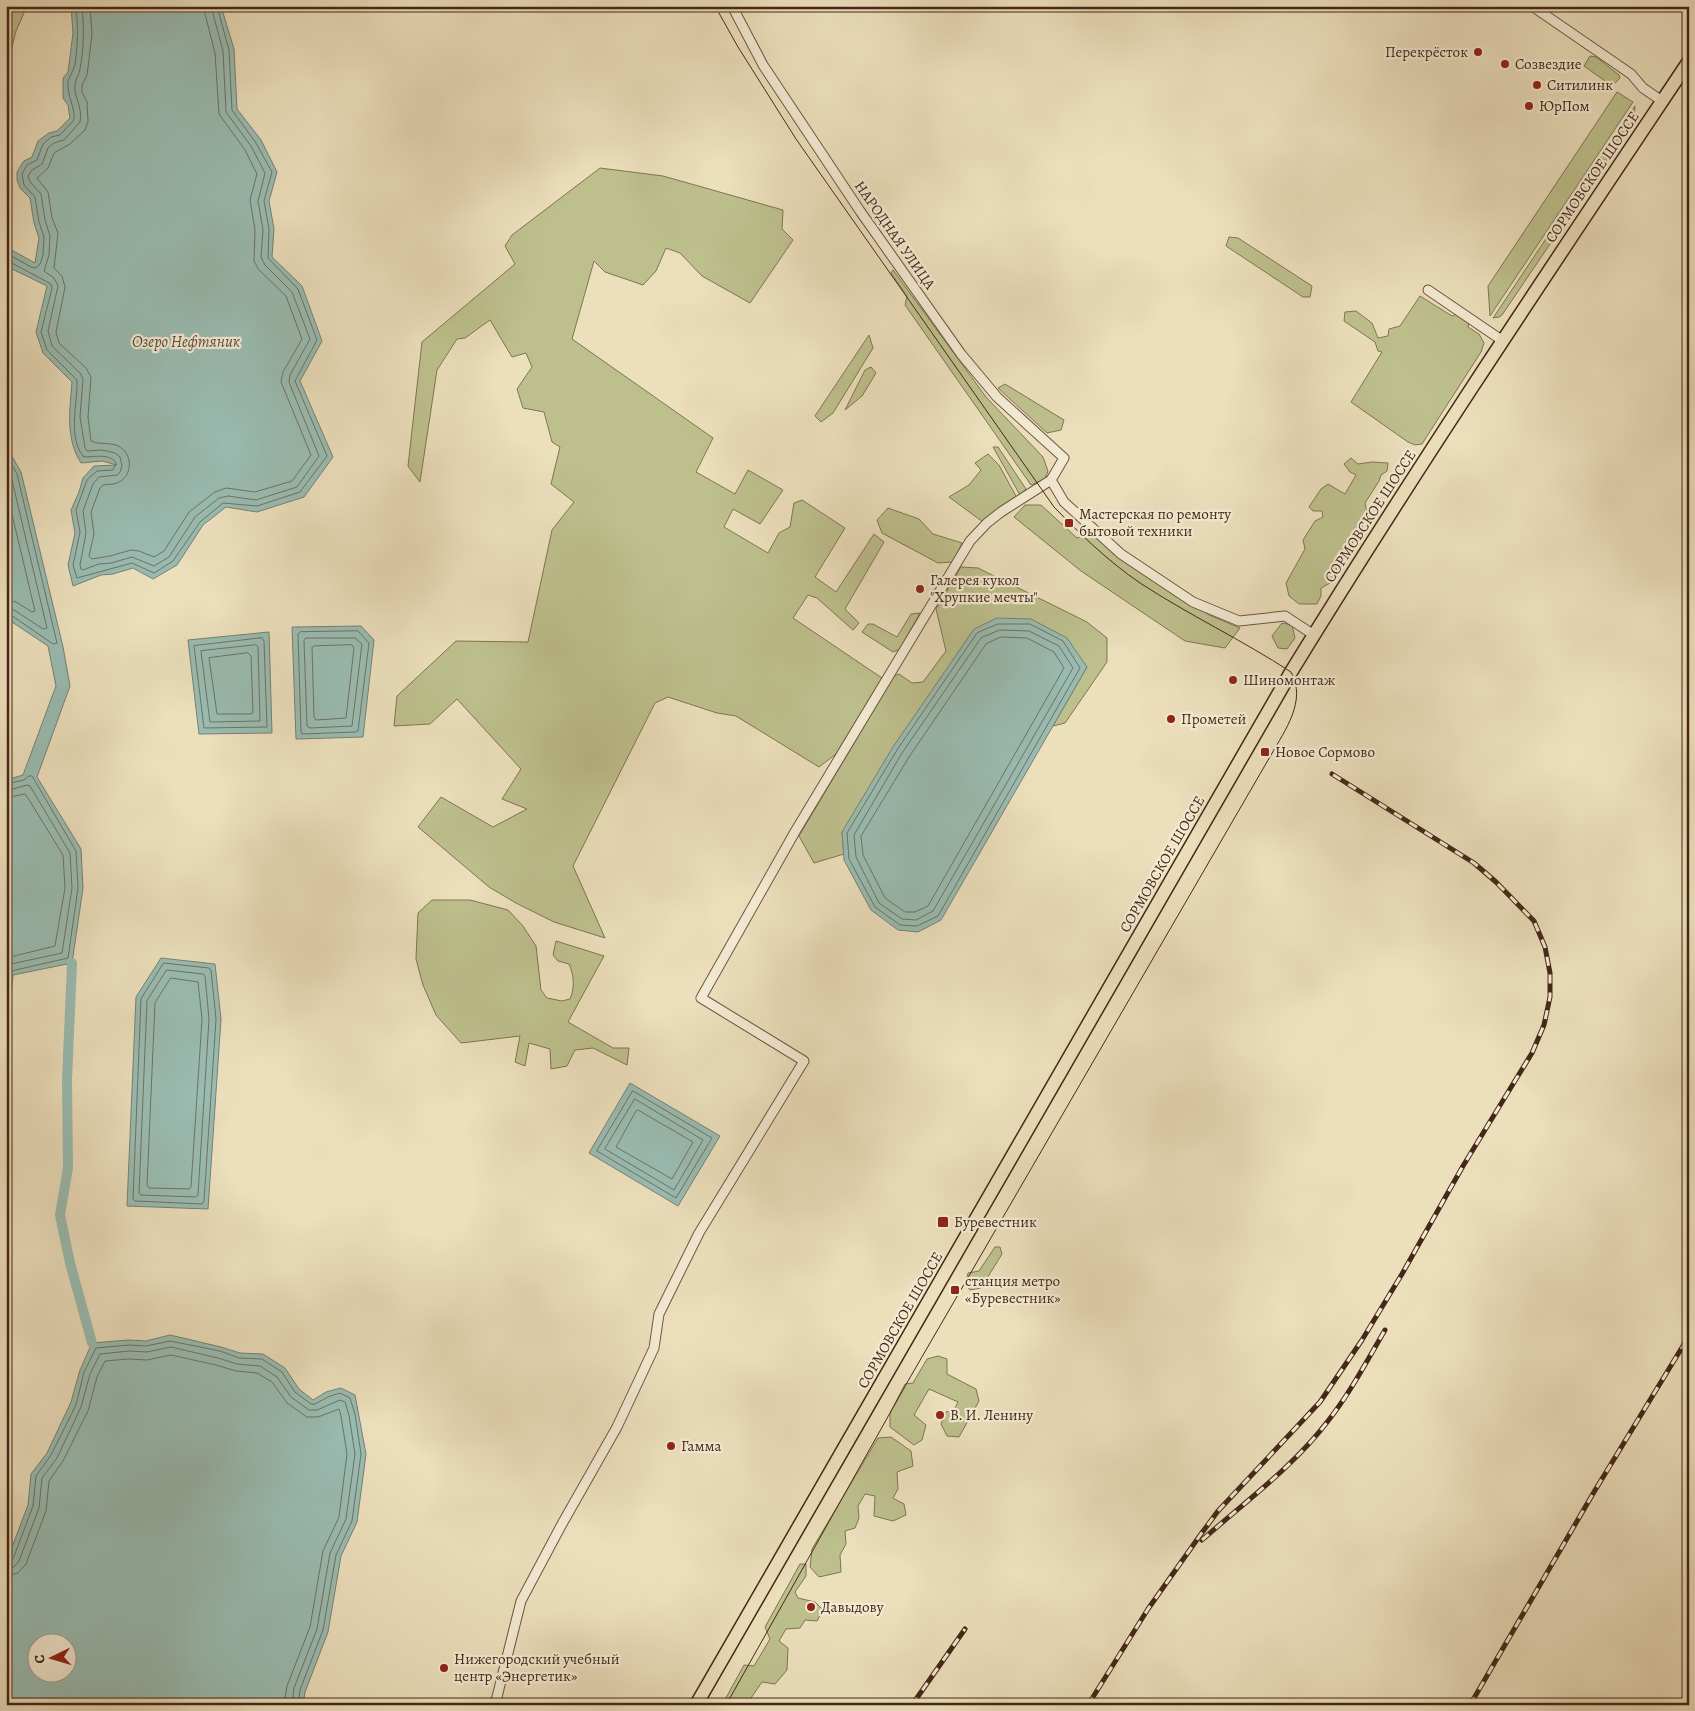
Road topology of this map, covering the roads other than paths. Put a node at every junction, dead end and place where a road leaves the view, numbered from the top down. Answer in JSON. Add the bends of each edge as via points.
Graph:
{"nodes":[{"id":1,"x":732,"y":6,"type":"edge"},
{"id":2,"x":1532,"y":6,"type":"edge"},
{"id":3,"x":1689,"y":61,"type":"edge"},
{"id":4,"x":1662,"y":101,"type":"junction"},
{"id":5,"x":1428,"y":290,"type":"dead end"},
{"id":6,"x":1503,"y":341,"type":"junction"},
{"id":7,"x":1050,"y":480,"type":"junction"},
{"id":8,"x":1314,"y":636,"type":"junction"},
{"id":9,"x":495,"y":1705,"type":"edge"},
{"id":10,"x":696,"y":1705,"type":"edge"}],
"edges":[{"from":1,"to":7,"type":"street","name":"НАРОДНАЯ УЛИЦА","via":[[768,73],[961,354],[997,397],[1064,458]]},
{"from":2,"to":4,"type":"street","via":[[1631,74],[1643,88]]},
{"from":3,"to":4,"type":"main road","name":"СОРМОВСКОЕ ШОССЕ"},
{"from":4,"to":6,"type":"main road","name":"СОРМОВСКОЕ ШОССЕ"},
{"from":5,"to":6,"type":"street"},
{"from":6,"to":8,"type":"main road","name":"СОРМОВСКОЕ ШОССЕ"},
{"from":7,"to":8,"type":"street","via":[[1064,502],[1121,554],[1194,602],[1239,621],[1285,616]]},
{"from":7,"to":9,"type":"street","via":[[987,523],[970,541],[796,830],[701,998],[804,1061],[699,1233],[659,1314],[654,1348],[620,1420],[521,1601]]},
{"from":8,"to":10,"type":"main road","name":"СОРМОВСКОЕ ШОССЕ"}]}
